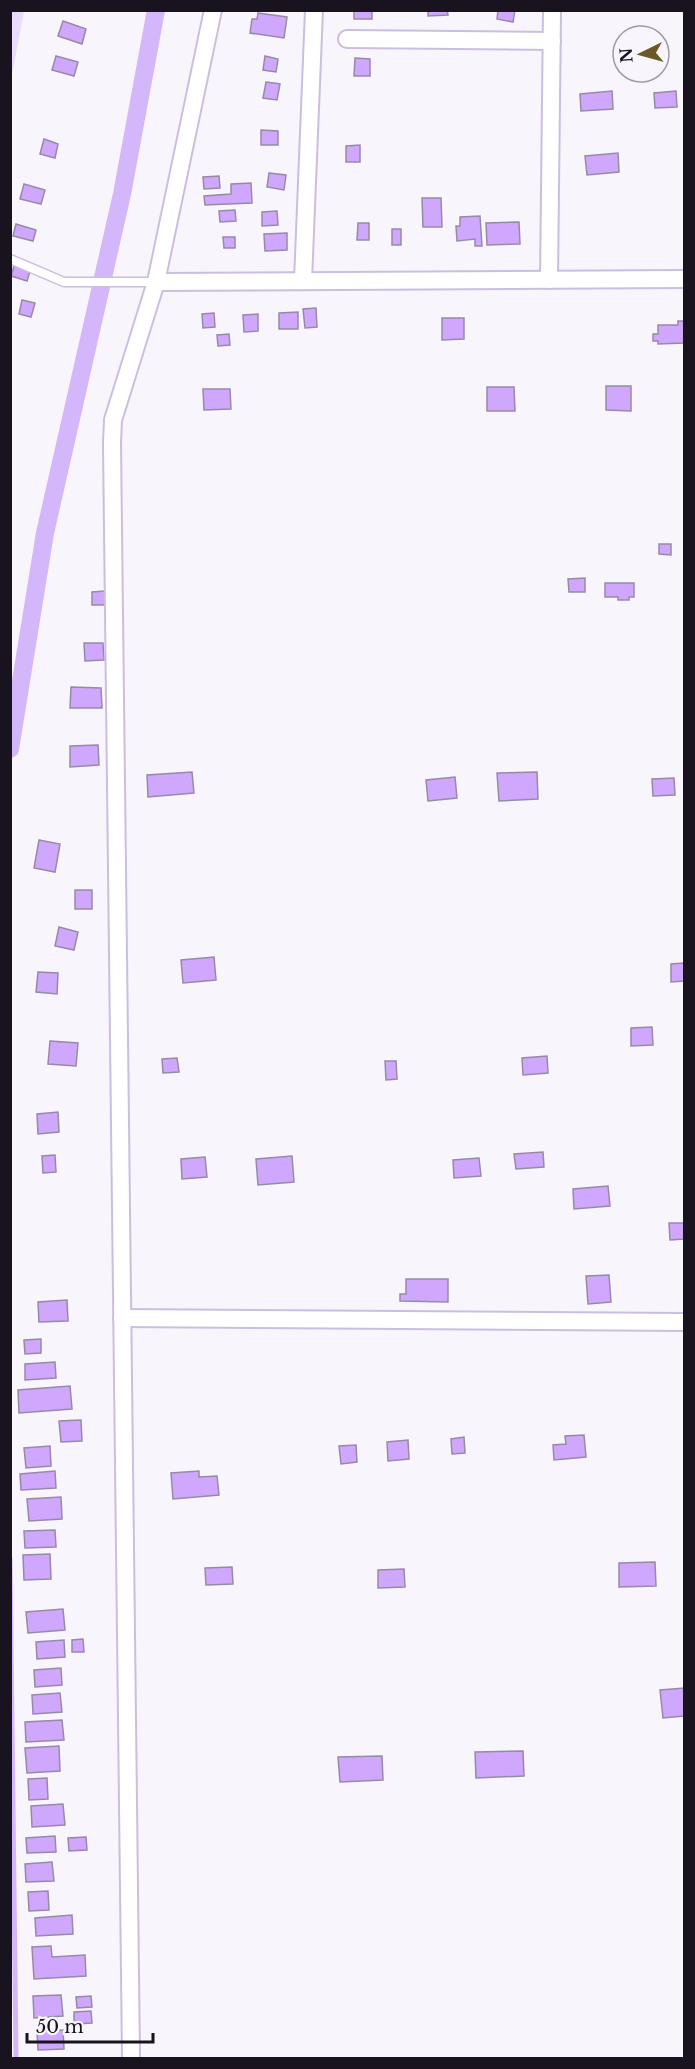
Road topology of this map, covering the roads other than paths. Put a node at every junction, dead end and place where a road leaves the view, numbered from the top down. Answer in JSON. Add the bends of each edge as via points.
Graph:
{"nodes":[{"id":1,"x":213,"y":10,"type":"edge"},
{"id":2,"x":314,"y":10,"type":"edge"},
{"id":3,"x":552,"y":10,"type":"edge"},
{"id":4,"x":347,"y":39,"type":"dead end"},
{"id":5,"x":552,"y":41,"type":"junction"},
{"id":6,"x":10,"y":259,"type":"edge"},
{"id":7,"x":684,"y":279,"type":"edge"},
{"id":8,"x":549,"y":280,"type":"junction"},
{"id":9,"x":303,"y":281,"type":"junction"},
{"id":10,"x":148,"y":282,"type":"junction"},
{"id":11,"x":122,"y":1318,"type":"junction"},
{"id":12,"x":684,"y":1322,"type":"edge"},
{"id":13,"x":131,"y":2058,"type":"edge"}],
"edges":[{"from":1,"to":10,"type":"street"},
{"from":2,"to":9,"type":"street"},
{"from":3,"to":5,"type":"street"},
{"from":4,"to":5,"type":"street"},
{"from":5,"to":8,"type":"street"},
{"from":6,"to":10,"type":"lane","via":[[64,282]]},
{"from":7,"to":8,"type":"street"},
{"from":8,"to":9,"type":"street"},
{"from":9,"to":10,"type":"street"},
{"from":10,"to":11,"type":"street","via":[[113,420],[112,443]]},
{"from":11,"to":12,"type":"street"},
{"from":11,"to":13,"type":"street"}]}
